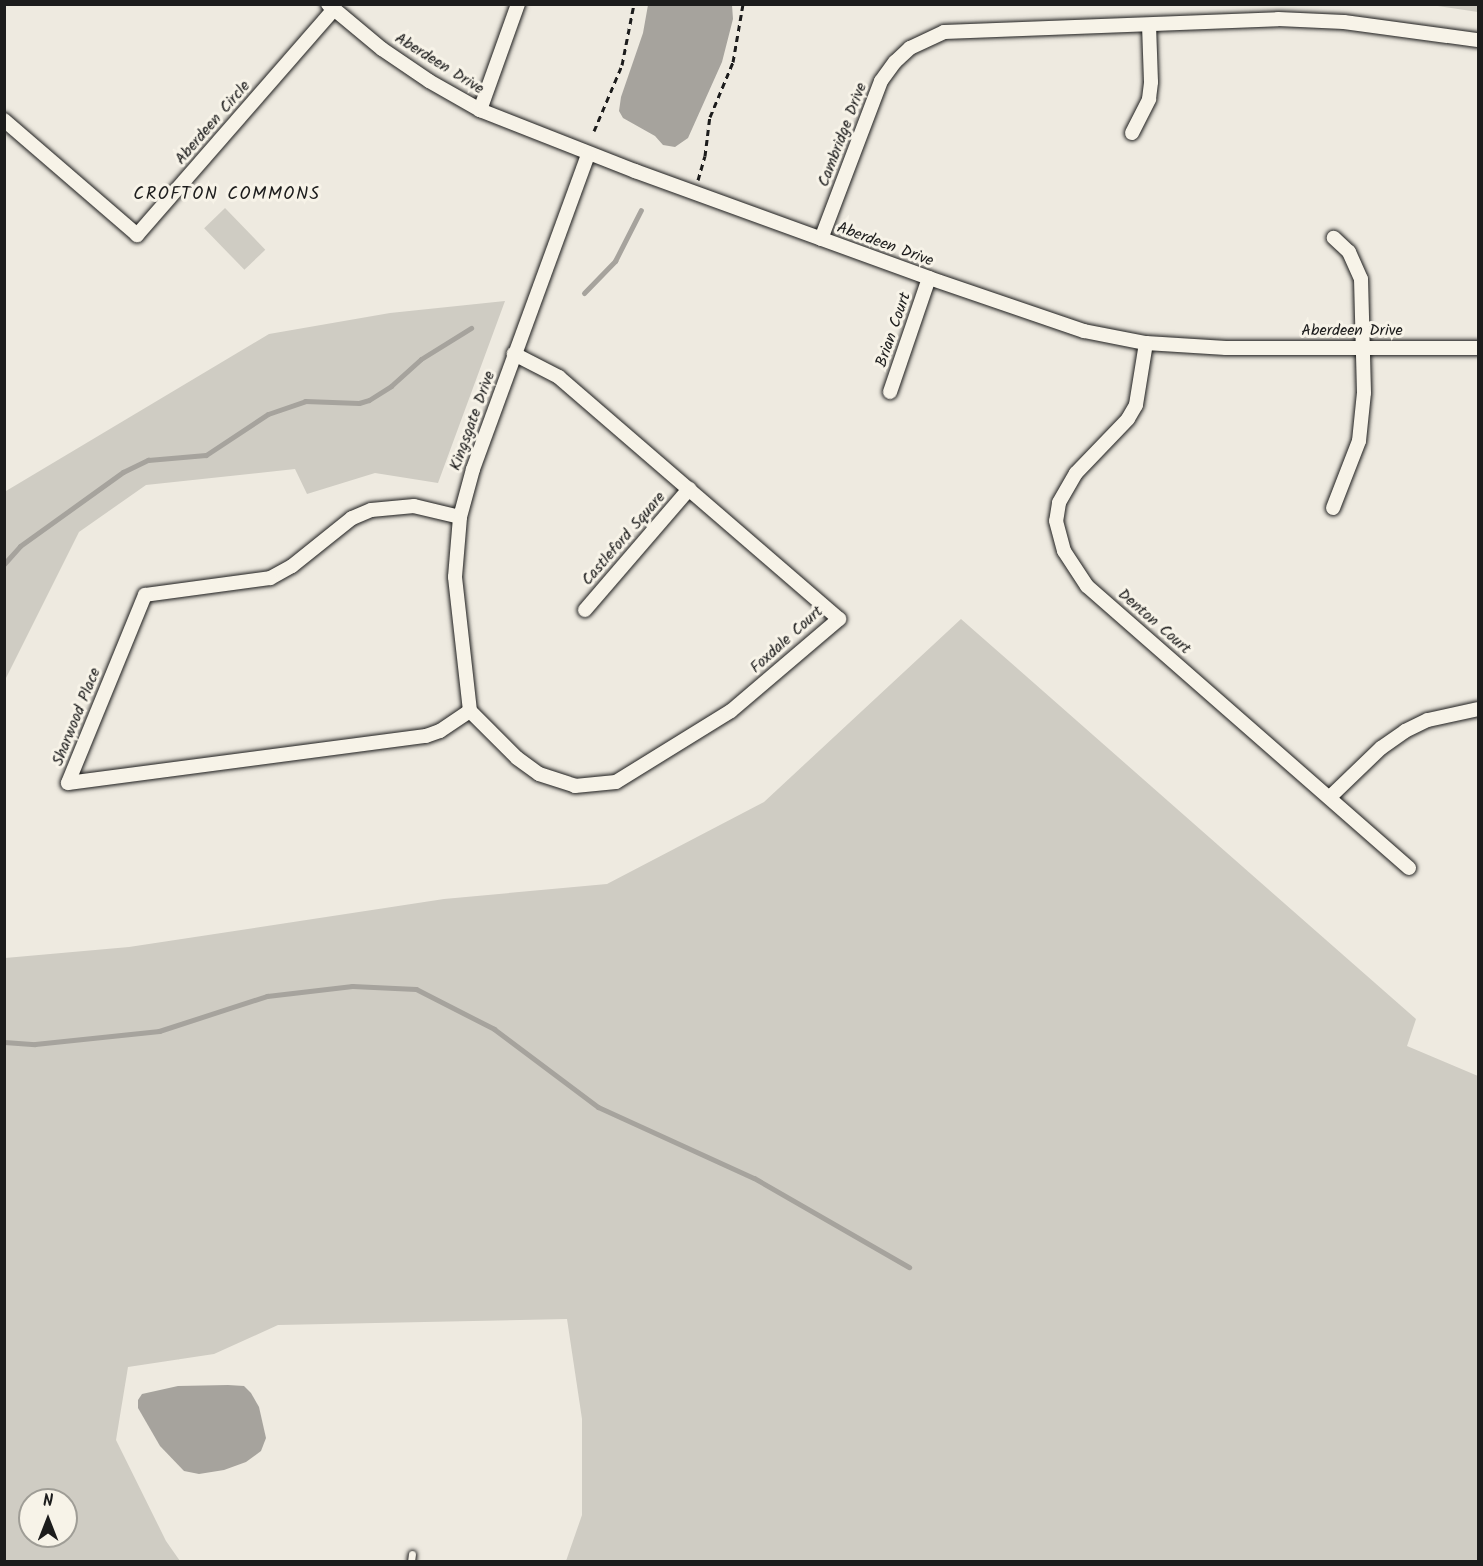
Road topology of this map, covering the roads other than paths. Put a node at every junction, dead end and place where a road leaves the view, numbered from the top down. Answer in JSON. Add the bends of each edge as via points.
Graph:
{"nodes":[{"id":1,"x":518,"y":4,"type":"edge"},
{"id":2,"x":331,"y":7,"type":"edge"},
{"id":3,"x":1149,"y":25,"type":"junction"},
{"id":4,"x":1479,"y":40,"type":"edge"},
{"id":5,"x":480,"y":110,"type":"junction"},
{"id":6,"x":4,"y":120,"type":"edge"},
{"id":7,"x":1132,"y":133,"type":"dead end"},
{"id":8,"x":588,"y":154,"type":"junction"},
{"id":9,"x":1334,"y":238,"type":"dead end"},
{"id":10,"x":821,"y":239,"type":"junction"},
{"id":11,"x":929,"y":278,"type":"junction"},
{"id":12,"x":1146,"y":343,"type":"junction"},
{"id":13,"x":1364,"y":348,"type":"junction"},
{"id":14,"x":1479,"y":348,"type":"edge"},
{"id":15,"x":514,"y":354,"type":"junction"},
{"id":16,"x":890,"y":392,"type":"dead end"},
{"id":17,"x":689,"y":489,"type":"junction"},
{"id":18,"x":1333,"y":508,"type":"dead end"},
{"id":19,"x":460,"y":516,"type":"junction"},
{"id":20,"x":585,"y":610,"type":"dead end"},
{"id":21,"x":1479,"y":709,"type":"edge"},
{"id":22,"x":470,"y":711,"type":"junction"},
{"id":23,"x":1330,"y":797,"type":"junction"},
{"id":24,"x":1409,"y":868,"type":"dead end"}],
"edges":[{"from":1,"to":5,"type":"street"},
{"from":2,"to":5,"type":"street","name":"Aberdeen Drive","via":[[401,62]]},
{"from":2,"to":6,"type":"street","name":"Aberdeen Circle","via":[[137,235]]},
{"from":3,"to":4,"type":"street","name":"Cambridge Drive","via":[[1312,20]]},
{"from":3,"to":7,"type":"street","via":[[1150,90]]},
{"from":3,"to":10,"type":"street","name":"Cambridge Drive","via":[[965,29],[944,32],[910,48],[881,81]]},
{"from":5,"to":8,"type":"street","name":"Aberdeen Drive"},
{"from":8,"to":10,"type":"street","name":"Aberdeen Drive"},
{"from":8,"to":15,"type":"street","name":"Kingsgate Drive"},
{"from":9,"to":13,"type":"street","via":[[1348,252],[1361,279]]},
{"from":10,"to":11,"type":"street","name":"Aberdeen Drive"},
{"from":11,"to":12,"type":"street","name":"Aberdeen Drive","via":[[1084,331]]},
{"from":11,"to":16,"type":"street","name":"Brian Court"},
{"from":12,"to":13,"type":"street","name":"Aberdeen Drive","via":[[1226,348]]},
{"from":12,"to":23,"type":"street","name":"Denton Court","via":[[1136,405],[1128,419],[1076,473],[1059,503],[1056,521],[1064,551],[1087,586]]},
{"from":13,"to":14,"type":"street","name":"Aberdeen Drive"},
{"from":13,"to":18,"type":"street","via":[[1359,441]]},
{"from":15,"to":17,"type":"street","name":"Foxdale Court","via":[[559,377]]},
{"from":15,"to":19,"type":"street","name":"Kingsgate Drive"},
{"from":17,"to":20,"type":"street","name":"Castleford Square"},
{"from":17,"to":22,"type":"street","name":"Foxdale Court","via":[[839,619],[730,711],[616,782],[575,786],[539,774],[517,758]]},
{"from":19,"to":22,"type":"street","name":"Kingsgate Drive","via":[[455,577]]},
{"from":19,"to":22,"type":"street","name":"Sharwood Place","via":[[414,506],[371,510],[352,518],[292,566],[270,578],[145,595],[68,783],[426,736]]},
{"from":21,"to":23,"type":"street","via":[[1428,720],[1405,731],[1381,748]]},
{"from":23,"to":24,"type":"street","name":"Denton Court"}]}
